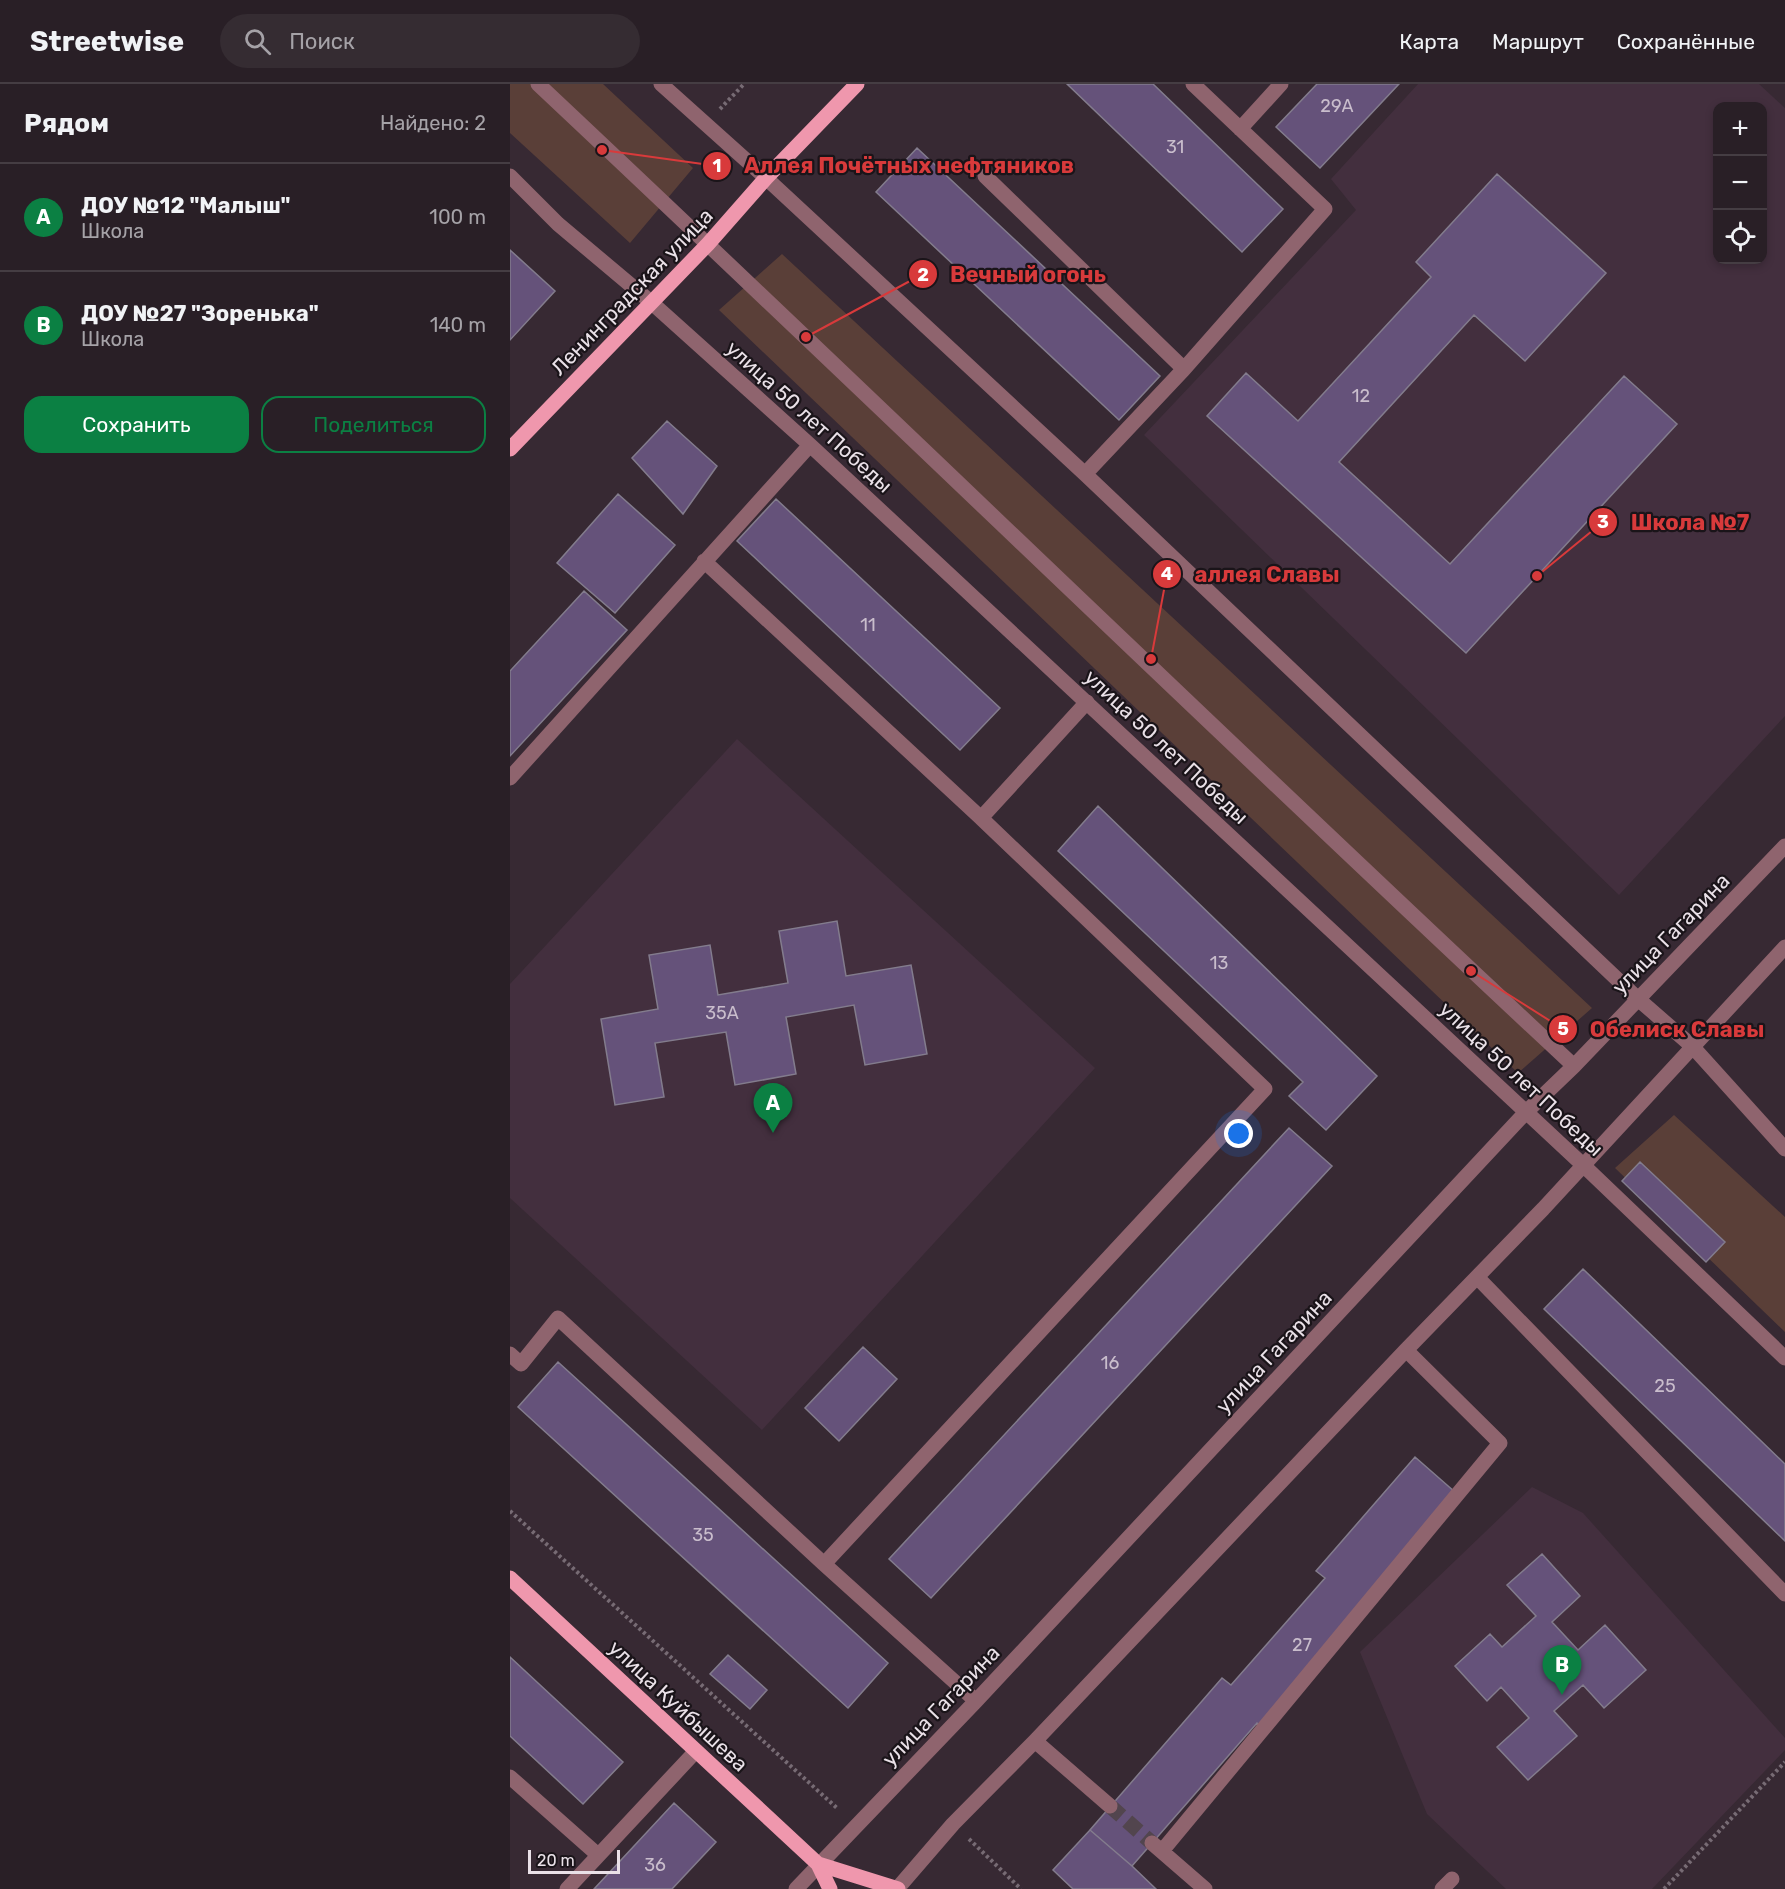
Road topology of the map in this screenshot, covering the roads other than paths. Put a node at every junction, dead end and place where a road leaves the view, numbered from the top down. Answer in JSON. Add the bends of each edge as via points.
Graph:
{"nodes":[{"id":1,"x":538,"y":84,"type":"edge"},
{"id":2,"x":661,"y":84,"type":"edge"},
{"id":3,"x":857,"y":84,"type":"edge"},
{"id":4,"x":1193,"y":84,"type":"edge"},
{"id":5,"x":1281,"y":84,"type":"edge"},
{"id":6,"x":1240,"y":129,"type":"junction"},
{"id":7,"x":510,"y":176,"type":"edge"},
{"id":8,"x":985,"y":176,"type":"dead end"},
{"id":9,"x":766,"y":178,"type":"junction"},
{"id":10,"x":708,"y":244,"type":"junction"},
{"id":11,"x":652,"y":303,"type":"junction"},
{"id":12,"x":1184,"y":369,"type":"junction"},
{"id":13,"x":810,"y":445,"type":"junction"},
{"id":14,"x":510,"y":449,"type":"edge"},
{"id":15,"x":1085,"y":474,"type":"junction"},
{"id":16,"x":704,"y":561,"type":"junction"},
{"id":17,"x":1087,"y":702,"type":"junction"},
{"id":18,"x":510,"y":778,"type":"edge"},
{"id":19,"x":981,"y":818,"type":"junction"},
{"id":20,"x":1785,"y":846,"type":"edge"},
{"id":21,"x":1785,"y":948,"type":"edge"},
{"id":22,"x":1638,"y":999,"type":"junction"},
{"id":23,"x":1692,"y":1046,"type":"junction"},
{"id":24,"x":1574,"y":1066,"type":"junction"},
{"id":25,"x":1526,"y":1112,"type":"junction"},
{"id":26,"x":1785,"y":1149,"type":"edge"},
{"id":27,"x":1583,"y":1166,"type":"junction"},
{"id":28,"x":1478,"y":1277,"type":"junction"},
{"id":29,"x":1406,"y":1350,"type":"junction"},
{"id":30,"x":510,"y":1354,"type":"edge"},
{"id":31,"x":1785,"y":1358,"type":"edge"},
{"id":32,"x":824,"y":1564,"type":"junction"},
{"id":33,"x":510,"y":1578,"type":"edge"},
{"id":34,"x":1785,"y":1594,"type":"edge"},
{"id":35,"x":976,"y":1701,"type":"junction"},
{"id":36,"x":1035,"y":1741,"type":"junction"},
{"id":37,"x":696,"y":1751,"type":"junction"},
{"id":38,"x":510,"y":1777,"type":"edge"},
{"id":39,"x":1110,"y":1806,"type":"tunnel mouth"},
{"id":40,"x":598,"y":1855,"type":"junction"},
{"id":41,"x":818,"y":1864,"type":"junction"},
{"id":42,"x":567,"y":1889,"type":"edge"},
{"id":43,"x":796,"y":1889,"type":"edge"},
{"id":44,"x":830,"y":1889,"type":"edge"},
{"id":45,"x":897,"y":1889,"type":"edge"},
{"id":46,"x":1205,"y":1889,"type":"edge"}],
"edges":[{"from":1,"to":10,"type":"street"},
{"from":2,"to":9,"type":"street"},
{"from":3,"to":9,"type":"main road","name":"Ленинградская улица"},
{"from":4,"to":6,"type":"street"},
{"from":5,"to":6,"type":"street"},
{"from":6,"to":12,"type":"street","via":[[1325,210]]},
{"from":7,"to":11,"type":"street","name":"улица 50 лет Победы","via":[[558,224]]},
{"from":8,"to":12,"type":"street"},
{"from":9,"to":10,"type":"main road","name":"Ленинградская улица"},
{"from":9,"to":15,"type":"street"},
{"from":10,"to":11,"type":"main road","name":"Ленинградская улица"},
{"from":10,"to":24,"type":"street"},
{"from":11,"to":13,"type":"street","name":"улица 50 лет Победы"},
{"from":11,"to":14,"type":"main road","name":"Ленинградская улица"},
{"from":12,"to":15,"type":"street"},
{"from":13,"to":16,"type":"street"},
{"from":13,"to":17,"type":"street","name":"улица 50 лет Победы"},
{"from":15,"to":22,"type":"street"},
{"from":16,"to":18,"type":"street"},
{"from":16,"to":19,"type":"street"},
{"from":17,"to":19,"type":"street"},
{"from":17,"to":25,"type":"street","name":"улица 50 лет Победы"},
{"from":19,"to":32,"type":"street","via":[[1265,1089]]},
{"from":20,"to":22,"type":"street","name":"улица Гагарина"},
{"from":21,"to":23,"type":"street"},
{"from":22,"to":23,"type":"street"},
{"from":22,"to":24,"type":"street","name":"улица Гагарина"},
{"from":23,"to":26,"type":"street"},
{"from":23,"to":27,"type":"street"},
{"from":24,"to":25,"type":"street","name":"улица Гагарина"},
{"from":25,"to":27,"type":"street","name":"улица 50 лет Победы"},
{"from":25,"to":35,"type":"street","name":"улица Гагарина"},
{"from":27,"to":28,"type":"street"},
{"from":27,"to":31,"type":"street","name":"улица 50 лет Победы"},
{"from":28,"to":29,"type":"street"},
{"from":28,"to":34,"type":"street"},
{"from":29,"to":36,"type":"street"},
{"from":29,"to":46,"type":"street","via":[[1500,1443],[1157,1847]]},
{"from":30,"to":32,"type":"street","via":[[521,1364],[558,1318]]},
{"from":32,"to":35,"type":"street"},
{"from":33,"to":37,"type":"main road","name":"улица Куйбышева"},
{"from":35,"to":41,"type":"street","name":"улица Гагарина"},
{"from":36,"to":39,"type":"street"},
{"from":36,"to":45,"type":"street","via":[[953,1824]]},
{"from":37,"to":40,"type":"street"},
{"from":37,"to":41,"type":"main road","name":"улица Куйбышева"},
{"from":38,"to":40,"type":"street"},
{"from":40,"to":42,"type":"street"},
{"from":41,"to":43,"type":"street","name":"улица Гагарина"},
{"from":41,"to":44,"type":"main road","name":"улица Куйбышева"},
{"from":41,"to":45,"type":"main road","name":"улица Куйбышева"}]}
